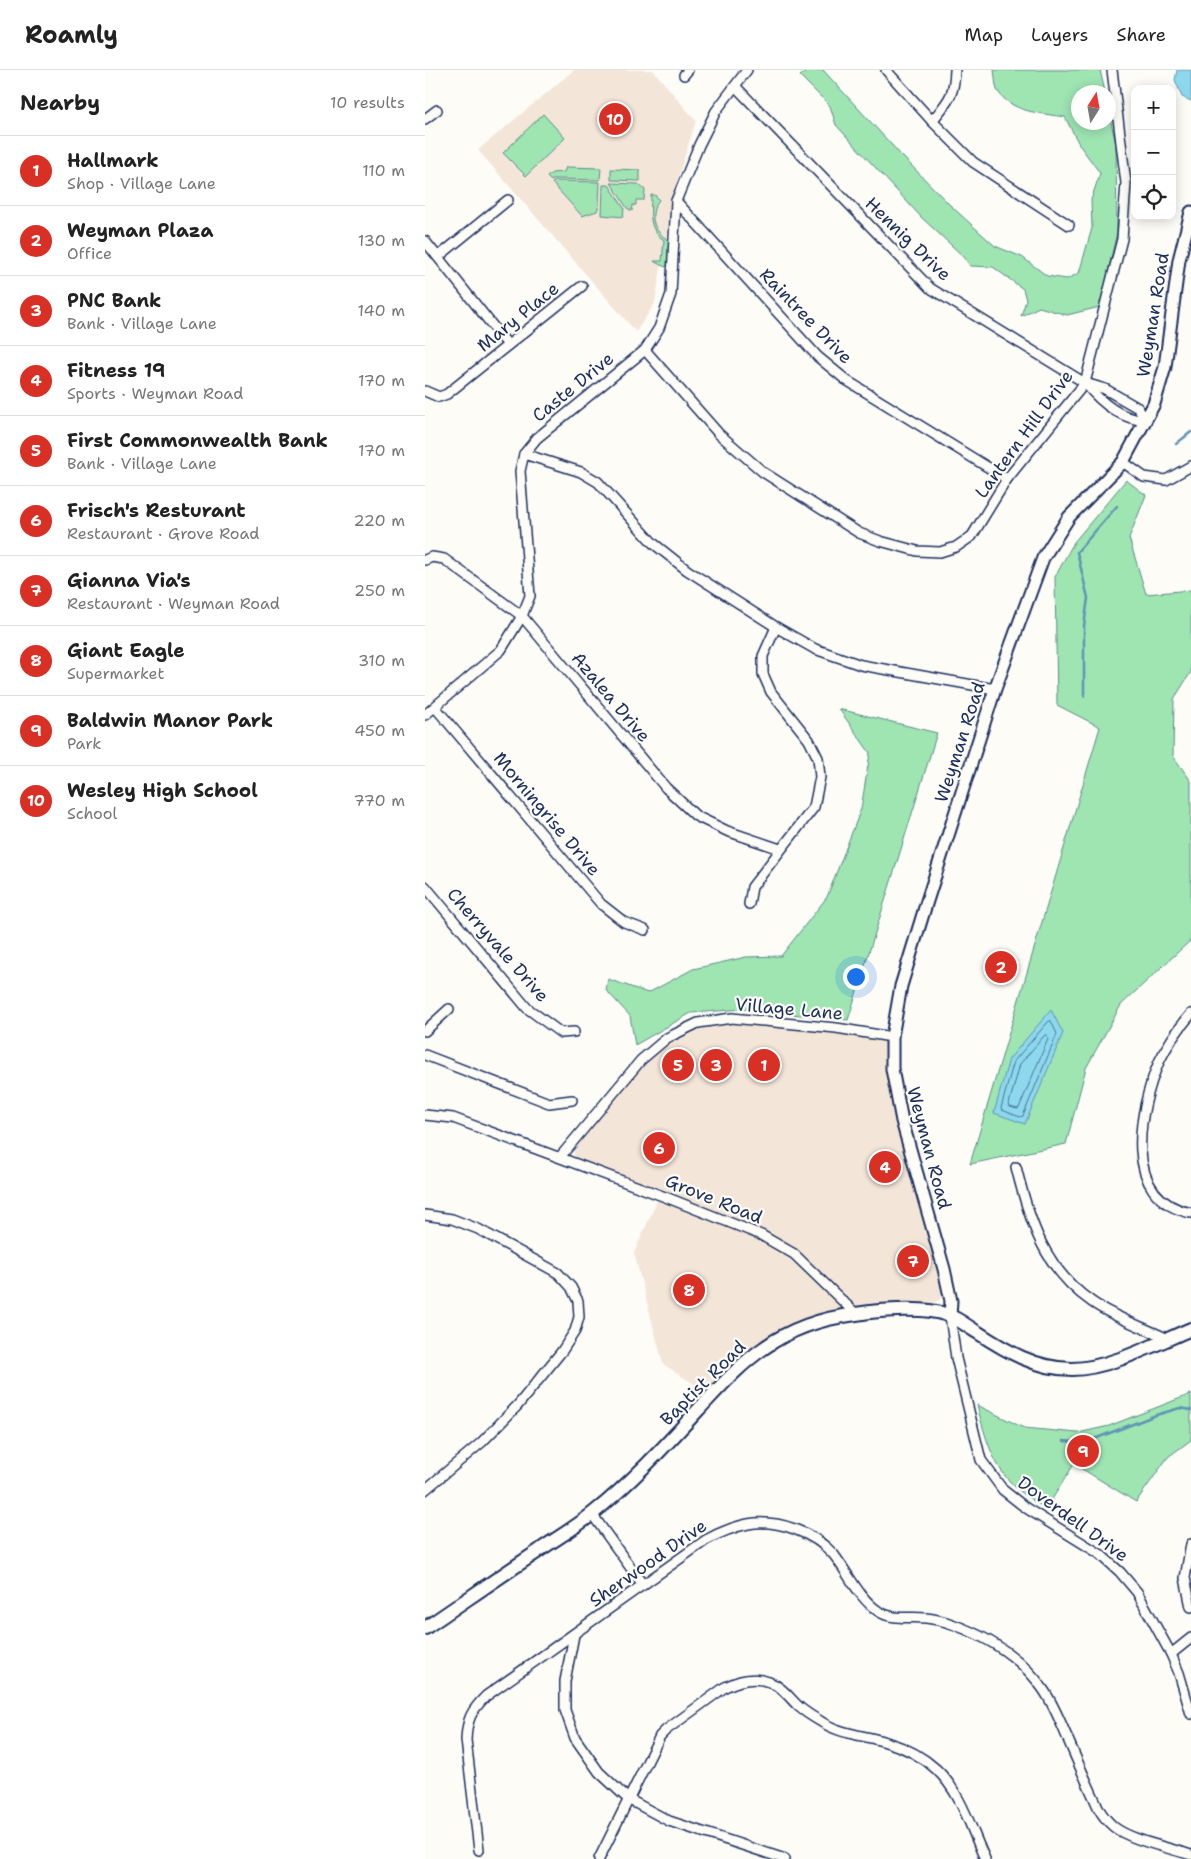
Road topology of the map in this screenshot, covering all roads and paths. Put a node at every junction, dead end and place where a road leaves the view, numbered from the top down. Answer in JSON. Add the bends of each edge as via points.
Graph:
{"nodes":[{"id":1,"x":747,"y":70,"type":"edge"},
{"id":2,"x":887,"y":70,"type":"edge"},
{"id":3,"x":955,"y":70,"type":"edge"},
{"id":4,"x":1112,"y":70,"type":"edge"},
{"id":5,"x":735,"y":86,"type":"junction"},
{"id":6,"x":437,"y":110,"type":"dead end"},
{"id":7,"x":425,"y":119,"type":"edge"},
{"id":8,"x":931,"y":121,"type":"junction"},
{"id":9,"x":508,"y":200,"type":"dead end"},
{"id":10,"x":676,"y":201,"type":"junction"},
{"id":11,"x":1191,"y":212,"type":"edge"},
{"id":12,"x":1069,"y":224,"type":"dead end"},
{"id":13,"x":425,"y":241,"type":"edge"},
{"id":14,"x":438,"y":257,"type":"junction"},
{"id":15,"x":582,"y":286,"type":"dead end"},
{"id":16,"x":508,"y":345,"type":"junction"},
{"id":17,"x":645,"y":350,"type":"junction"},
{"id":18,"x":1085,"y":383,"type":"junction"},
{"id":19,"x":425,"y":391,"type":"edge"},
{"id":20,"x":1146,"y":421,"type":"junction"},
{"id":21,"x":524,"y":454,"type":"junction"},
{"id":22,"x":1123,"y":462,"type":"junction"},
{"id":23,"x":1191,"y":466,"type":"edge"},
{"id":24,"x":1007,"y":479,"type":"junction"},
{"id":25,"x":425,"y":560,"type":"edge"},
{"id":26,"x":522,"y":616,"type":"junction"},
{"id":27,"x":776,"y":627,"type":"junction"},
{"id":28,"x":995,"y":690,"type":"junction"},
{"id":29,"x":435,"y":707,"type":"junction"},
{"id":30,"x":425,"y":715,"type":"edge"},
{"id":31,"x":779,"y":849,"type":"junction"},
{"id":32,"x":425,"y":886,"type":"edge"},
{"id":33,"x":749,"y":904,"type":"dead end"},
{"id":34,"x":645,"y":930,"type":"dead end"},
{"id":35,"x":449,"y":1009,"type":"dead end"},
{"id":36,"x":1191,"y":1014,"type":"edge"},
{"id":37,"x":425,"y":1031,"type":"edge"},
{"id":38,"x":574,"y":1032,"type":"dead end"},
{"id":39,"x":891,"y":1036,"type":"junction"},
{"id":40,"x":425,"y":1055,"type":"edge"},
{"id":41,"x":571,"y":1100,"type":"dead end"},
{"id":42,"x":425,"y":1115,"type":"edge"},
{"id":43,"x":560,"y":1157,"type":"junction"},
{"id":44,"x":1016,"y":1167,"type":"dead end"},
{"id":45,"x":1191,"y":1212,"type":"edge"},
{"id":46,"x":425,"y":1215,"type":"edge"},
{"id":47,"x":856,"y":1314,"type":"junction"},
{"id":48,"x":950,"y":1316,"type":"junction"},
{"id":49,"x":1191,"y":1329,"type":"edge"},
{"id":50,"x":1168,"y":1339,"type":"junction"},
{"id":51,"x":425,"y":1490,"type":"edge"},
{"id":52,"x":592,"y":1514,"type":"junction"},
{"id":53,"x":1191,"y":1544,"type":"edge"},
{"id":54,"x":643,"y":1584,"type":"junction"},
{"id":55,"x":1191,"y":1608,"type":"edge"},
{"id":56,"x":425,"y":1628,"type":"edge"},
{"id":57,"x":574,"y":1635,"type":"junction"},
{"id":58,"x":1191,"y":1638,"type":"edge"},
{"id":59,"x":1171,"y":1654,"type":"junction"},
{"id":60,"x":1191,"y":1714,"type":"edge"},
{"id":61,"x":628,"y":1799,"type":"junction"},
{"id":62,"x":479,"y":1850,"type":"dead end"},
{"id":63,"x":1191,"y":1855,"type":"edge"},
{"id":64,"x":599,"y":1859,"type":"edge"},
{"id":65,"x":785,"y":1859,"type":"edge"},
{"id":66,"x":985,"y":1859,"type":"edge"}],
"edges":[{"from":1,"to":5,"type":"street","name":"Caste Drive"},
{"from":2,"to":8,"type":"street"},
{"from":3,"to":8,"type":"street","via":[[951,98]]},
{"from":4,"to":18,"type":"street","name":"Lantern Hill Drive","via":[[1126,183],[1122,239]]},
{"from":5,"to":10,"type":"street","name":"Caste Drive","via":[[716,111]]},
{"from":5,"to":18,"type":"street","name":"Hennig Drive","via":[[930,288]]},
{"from":6,"to":7,"type":"street"},
{"from":8,"to":12,"type":"street","via":[[973,162]]},
{"from":9,"to":14,"type":"street"},
{"from":10,"to":17,"type":"street","name":"Caste Drive","via":[[671,294],[659,328]]},
{"from":10,"to":24,"type":"street","name":"Raintree Drive","via":[[818,357],[846,380]]},
{"from":11,"to":20,"type":"street","name":"Weyman Road","via":[[1179,260],[1165,366]]},
{"from":13,"to":14,"type":"street"},
{"from":14,"to":16,"type":"street"},
{"from":15,"to":16,"type":"street","name":"Mary Place"},
{"from":16,"to":19,"type":"street","name":"Mary Place","via":[[447,394],[439,397]]},
{"from":17,"to":21,"type":"street","name":"Caste Drive","via":[[537,438]]},
{"from":17,"to":24,"type":"street","name":"Lantern Hill Drive","via":[[719,434],[763,472],[859,533],[880,541],[940,552],[956,547],[972,536]]},
{"from":18,"to":20,"type":"street","name":"Hennig Drive","via":[[1105,389],[1138,408]]},
{"from":18,"to":20,"type":"street","name":"Hennig Drive","via":[[1099,400],[1131,420]]},
{"from":18,"to":24,"type":"street","name":"Lantern Hill Drive"},
{"from":20,"to":22,"type":"street","name":"Weyman Road"},
{"from":21,"to":26,"type":"street","via":[[520,471],[529,596]]},
{"from":21,"to":27,"type":"street","via":[[581,472],[598,482],[653,543],[687,570]]},
{"from":22,"to":23,"type":"street","via":[[1144,477],[1166,480]]},
{"from":22,"to":28,"type":"street","name":"Weyman Road","via":[[1069,517],[1043,558]]},
{"from":25,"to":26,"type":"street","name":"Azalea Drive","via":[[432,557],[444,559]]},
{"from":26,"to":29,"type":"street","via":[[501,650]]},
{"from":26,"to":31,"type":"street","name":"Azalea Drive","via":[[666,788],[696,816]]},
{"from":27,"to":28,"type":"street","via":[[815,649],[861,665]]},
{"from":27,"to":31,"type":"street","via":[[763,656],[763,674],[771,692],[809,740],[818,758],[820,777],[814,807]]},
{"from":28,"to":39,"type":"street","name":"Weyman Road","via":[[901,986]]},
{"from":29,"to":30,"type":"street"},
{"from":29,"to":34,"type":"street","name":"Morningrise Drive","via":[[601,904],[624,922]]},
{"from":31,"to":33,"type":"street","via":[[752,887]]},
{"from":32,"to":38,"type":"street","name":"Cherryvale Drive","via":[[527,1008],[561,1033]]},
{"from":35,"to":37,"type":"street"},
{"from":36,"to":45,"type":"street","via":[[1160,1060],[1142,1124],[1140,1150],[1152,1189],[1172,1206]]},
{"from":39,"to":43,"type":"street","name":"Village Lane","via":[[732,1018],[698,1023],[667,1038],[641,1060]]},
{"from":39,"to":48,"type":"street","name":"Weyman Road","via":[[898,1104],[944,1269],[951,1301]]},
{"from":40,"to":41,"type":"street","via":[[549,1103]]},
{"from":42,"to":43,"type":"street","name":"Grove Road","via":[[453,1118]]},
{"from":43,"to":47,"type":"street","name":"Grove Road","via":[[761,1235],[794,1254]]},
{"from":44,"to":50,"type":"street","via":[[1035,1234],[1059,1271],[1091,1302]]},
{"from":46,"to":51,"type":"street","via":[[452,1219],[478,1229],[558,1273],[578,1301],[579,1317],[575,1331],[518,1405],[483,1442]]},
{"from":47,"to":48,"type":"main road","name":"Baptist Road","via":[[912,1310]]},
{"from":47,"to":52,"type":"main road","name":"Baptist Road","via":[[800,1328],[751,1358],[723,1383],[643,1469]]},
{"from":48,"to":50,"type":"main road","name":"Baptist Road","via":[[1026,1360],[1055,1368],[1088,1368]]},
{"from":48,"to":59,"type":"street","name":"Doverdell Drive","via":[[953,1347],[976,1445],[989,1474],[1026,1508],[1100,1554],[1120,1572],[1137,1592]]},
{"from":49,"to":50,"type":"main road","name":"Baptist Road"},
{"from":52,"to":54,"type":"street"},
{"from":52,"to":56,"type":"main road","name":"Baptist Road"},
{"from":53,"to":55,"type":"street","via":[[1185,1578]]},
{"from":54,"to":57,"type":"street","name":"Sherwood Drive"},
{"from":54,"to":63,"type":"street","name":"Sherwood Drive","via":[[706,1540],[734,1527],[762,1523],[802,1532],[828,1549],[873,1607],[884,1615],[949,1623],[990,1641],[1019,1662],[1044,1690],[1107,1821],[1127,1835]]},
{"from":57,"to":61,"type":"street","via":[[564,1688],[569,1723],[575,1738],[599,1772]]},
{"from":57,"to":62,"type":"street","name":"Sherwood Drive","via":[[486,1696],[474,1708],[467,1724],[467,1740]]},
{"from":58,"to":59,"type":"street"},
{"from":59,"to":60,"type":"street","name":"Doverdell Drive"},
{"from":61,"to":64,"type":"street"},
{"from":61,"to":65,"type":"street","via":[[669,1821]]},
{"from":61,"to":66,"type":"street","via":[[666,1730],[725,1687],[741,1680],[759,1679],[780,1688],[822,1723],[908,1750],[935,1769],[959,1800]]}]}
